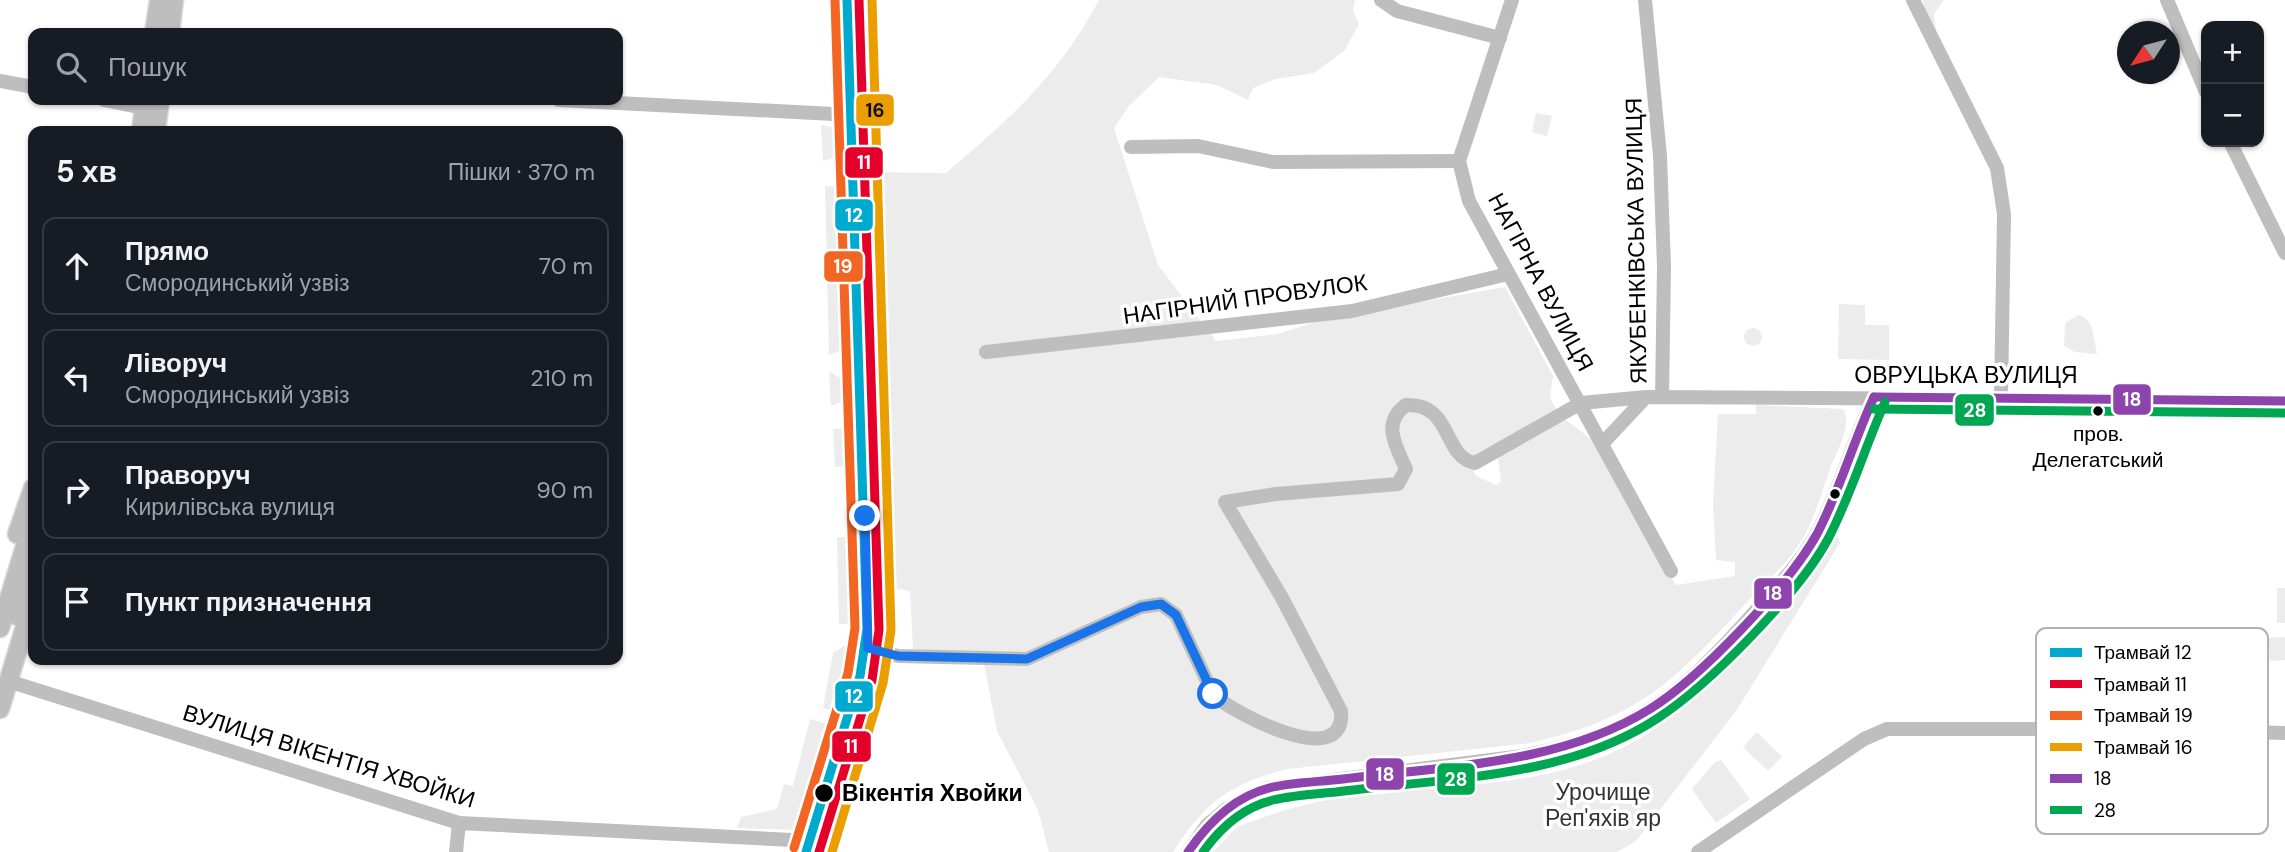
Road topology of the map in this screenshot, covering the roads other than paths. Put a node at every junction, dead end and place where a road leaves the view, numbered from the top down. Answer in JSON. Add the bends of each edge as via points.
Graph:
{"nodes":[{"id":1,"x":159,"y":0,"type":"edge"},
{"id":2,"x":174,"y":0,"type":"edge"},
{"id":3,"x":850,"y":0,"type":"edge"},
{"id":4,"x":1381,"y":0,"type":"edge"},
{"id":5,"x":1511,"y":0,"type":"edge"},
{"id":6,"x":1645,"y":0,"type":"edge"},
{"id":7,"x":1913,"y":0,"type":"edge"},
{"id":8,"x":2167,"y":0,"type":"edge"},
{"id":9,"x":155,"y":28,"type":"edge"},
{"id":10,"x":171,"y":28,"type":"edge"},
{"id":11,"x":1500,"y":38,"type":"junction"},
{"id":12,"x":0,"y":81,"type":"edge"},
{"id":13,"x":2203,"y":84,"type":"edge"},
{"id":14,"x":28,"y":86,"type":"edge"},
{"id":15,"x":623,"y":103,"type":"edge"},
{"id":16,"x":114,"y":105,"type":"edge"},
{"id":17,"x":157,"y":105,"type":"edge"},
{"id":18,"x":853,"y":115,"type":"junction"},
{"id":19,"x":148,"y":122,"type":"edge"},
{"id":20,"x":2232,"y":147,"type":"edge"},
{"id":21,"x":1131,"y":148,"type":"dead end"},
{"id":22,"x":1459,"y":161,"type":"junction"},
{"id":23,"x":2285,"y":253,"type":"edge"},
{"id":24,"x":1508,"y":274,"type":"junction"},
{"id":25,"x":986,"y":352,"type":"dead end"},
{"id":26,"x":1646,"y":397,"type":"junction"},
{"id":27,"x":1662,"y":397,"type":"junction"},
{"id":28,"x":1874,"y":397,"type":"junction"},
{"id":29,"x":2001,"y":397,"type":"junction"},
{"id":30,"x":2285,"y":401,"type":"edge"},
{"id":31,"x":1581,"y":403,"type":"junction"},
{"id":32,"x":1602,"y":444,"type":"junction"},
{"id":33,"x":28,"y":503,"type":"edge"},
{"id":34,"x":28,"y":541,"type":"edge"},
{"id":35,"x":1671,"y":571,"type":"dead end"},
{"id":36,"x":28,"y":573,"type":"edge"},
{"id":37,"x":0,"y":588,"type":"edge"},
{"id":38,"x":11,"y":611,"type":"junction"},
{"id":39,"x":28,"y":613,"type":"edge"},
{"id":40,"x":0,"y":628,"type":"edge"},
{"id":41,"x":868,"y":648,"type":"junction"},
{"id":42,"x":4,"y":675,"type":"edge"},
{"id":43,"x":0,"y":709,"type":"edge"},
{"id":44,"x":2036,"y":729,"type":"edge"},
{"id":45,"x":459,"y":823,"type":"junction"},
{"id":46,"x":810,"y":847,"type":"edge"},
{"id":47,"x":456,"y":852,"type":"edge"},
{"id":48,"x":1188,"y":852,"type":"edge"},
{"id":49,"x":1698,"y":852,"type":"edge"}],
"edges":[{"from":1,"to":9,"type":"main road"},
{"from":2,"to":10,"type":"main road"},
{"from":3,"to":18,"type":"main road"},
{"from":4,"to":11,"type":"street","via":[[1397,10]]},
{"from":5,"to":11,"type":"street"},
{"from":6,"to":27,"type":"street","name":"ЯКУБЕНКІВСЬКА ВУЛИЦЯ","via":[[1660,156]]},
{"from":7,"to":29,"type":"street","via":[[1997,168],[2004,214]]},
{"from":8,"to":13,"type":"street"},
{"from":11,"to":22,"type":"street"},
{"from":12,"to":14,"type":"street"},
{"from":15,"to":18,"type":"street"},
{"from":16,"to":19,"type":"street"},
{"from":17,"to":19,"type":"main road"},
{"from":18,"to":41,"type":"main road"},
{"from":20,"to":23,"type":"street"},
{"from":21,"to":22,"type":"street","via":[[1198,146],[1273,162]]},
{"from":22,"to":24,"type":"street","name":"НАГІРНА ВУЛИЦЯ","via":[[1469,201]]},
{"from":24,"to":25,"type":"street","name":"НАГІРНИЙ ПРОВУЛОК","via":[[1352,311]]},
{"from":24,"to":31,"type":"street","name":"НАГІРНА ВУЛИЦЯ"},
{"from":26,"to":27,"type":"street","name":"ОВРУЦЬКА ВУЛИЦЯ"},
{"from":26,"to":31,"type":"street","name":"ОВРУЦЬКА ВУЛИЦЯ"},
{"from":26,"to":32,"type":"street"},
{"from":27,"to":28,"type":"street","name":"ОВРУЦЬКА ВУЛИЦЯ"},
{"from":28,"to":29,"type":"street","name":"ОВРУЦЬКА ВУЛИЦЯ"},
{"from":28,"to":48,"type":"street","via":[[1805,553],[1695,676],[1655,708],[1601,737],[1563,748],[1268,788],[1226,809],[1207,825]]},
{"from":29,"to":30,"type":"street","name":"ОВРУЦЬКА ВУЛИЦЯ"},
{"from":31,"to":32,"type":"street","name":"НАГІРНА ВУЛИЦЯ"},
{"from":31,"to":41,"type":"street","via":[[1475,463],[1459,454],[1432,411],[1406,405],[1393,417],[1391,429],[1406,469],[1398,484],[1225,502],[1341,711],[1342,722],[1328,738],[1306,739],[1222,702],[1210,687],[1176,615],[1161,604],[1141,607],[1027,659],[898,656]]},
{"from":32,"to":35,"type":"street","name":"НАГІРНА ВУЛИЦЯ"},
{"from":33,"to":37,"type":"main road"},
{"from":34,"to":38,"type":"main road"},
{"from":36,"to":38,"type":"main road"},
{"from":38,"to":40,"type":"main road"},
{"from":38,"to":42,"type":"main road"},
{"from":39,"to":42,"type":"main road"},
{"from":41,"to":46,"type":"main road"},
{"from":42,"to":43,"type":"main road"},
{"from":42,"to":45,"type":"street","name":"ВУЛИЦЯ ВІКЕНТІЯ ХВОЙКИ"},
{"from":44,"to":49,"type":"street","via":[[1887,729],[1864,739]]},
{"from":45,"to":46,"type":"street","name":"ВУЛИЦЯ ВІКЕНТІЯ ХВОЙКИ"},
{"from":45,"to":47,"type":"street"}]}
